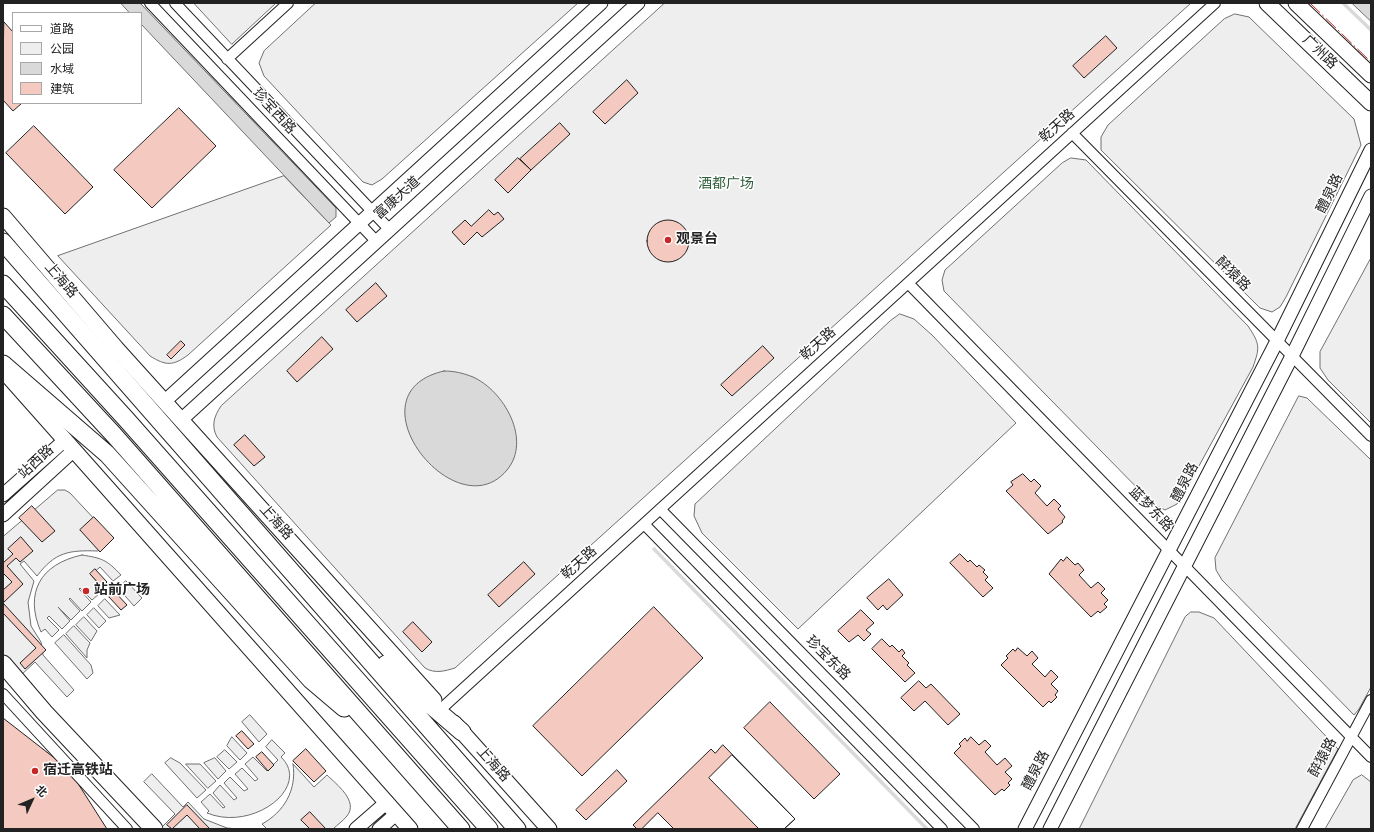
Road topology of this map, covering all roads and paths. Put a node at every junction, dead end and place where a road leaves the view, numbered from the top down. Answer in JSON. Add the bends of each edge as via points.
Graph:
{"nodes":[{"id":1,"x":150,"y":3,"type":"edge"},
{"id":2,"x":175,"y":3,"type":"edge"},
{"id":3,"x":288,"y":3,"type":"edge"},
{"id":4,"x":601,"y":3,"type":"edge"},
{"id":5,"x":1215,"y":3,"type":"edge"},
{"id":6,"x":1267,"y":3,"type":"edge"},
{"id":7,"x":1296,"y":3,"type":"edge"},
{"id":8,"x":634,"y":4,"type":"edge"},
{"id":9,"x":227,"y":58,"type":"junction"},
{"id":10,"x":1371,"y":76,"type":"edge"},
{"id":11,"x":1371,"y":103,"type":"edge"},
{"id":12,"x":1072,"y":134,"type":"junction"},
{"id":13,"x":1371,"y":150,"type":"edge"},
{"id":14,"x":1371,"y":196,"type":"edge"},
{"id":15,"x":373,"y":212,"type":"junction"},
{"id":16,"x":3,"y":216,"type":"edge"},
{"id":17,"x":359,"y":224,"type":"junction"},
{"id":18,"x":389,"y":229,"type":"junction"},
{"id":19,"x":376,"y":241,"type":"junction"},
{"id":20,"x":6,"y":245,"type":"edge"},
{"id":21,"x":908,"y":283,"type":"junction"},
{"id":22,"x":3,"y":284,"type":"edge"},
{"id":23,"x":3,"y":316,"type":"edge"},
{"id":24,"x":1277,"y":341,"type":"junction"},
{"id":25,"x":1292,"y":356,"type":"junction"},
{"id":26,"x":3,"y":364,"type":"edge"},
{"id":27,"x":3,"y":371,"type":"edge"},
{"id":28,"x":165,"y":401,"type":"junction"},
{"id":29,"x":181,"y":420,"type":"junction"},
{"id":30,"x":1371,"y":436,"type":"edge"},
{"id":31,"x":70,"y":445,"type":"junction"},
{"id":32,"x":3,"y":495,"type":"edge"},
{"id":33,"x":660,"y":510,"type":"junction"},
{"id":34,"x":3,"y":515,"type":"edge"},
{"id":35,"x":644,"y":524,"type":"junction"},
{"id":36,"x":1169,"y":550,"type":"junction"},
{"id":37,"x":1184,"y":565,"type":"junction"},
{"id":38,"x":293,"y":574,"type":"junction"},
{"id":39,"x":3,"y":664,"type":"edge"},
{"id":40,"x":3,"y":670,"type":"edge"},
{"id":41,"x":3,"y":694,"type":"edge"},
{"id":42,"x":1371,"y":700,"type":"edge"},
{"id":43,"x":441,"y":709,"type":"junction"},
{"id":44,"x":44,"y":712,"type":"junction"},
{"id":45,"x":462,"y":732,"type":"junction"},
{"id":46,"x":1351,"y":736,"type":"junction"},
{"id":47,"x":394,"y":752,"type":"junction"},
{"id":48,"x":1371,"y":757,"type":"edge"},
{"id":49,"x":386,"y":802,"type":"junction"},
{"id":50,"x":396,"y":814,"type":"junction"},
{"id":51,"x":127,"y":829,"type":"edge"},
{"id":52,"x":154,"y":829,"type":"edge"},
{"id":53,"x":356,"y":829,"type":"edge"},
{"id":54,"x":379,"y":829,"type":"edge"},
{"id":55,"x":410,"y":829,"type":"edge"},
{"id":56,"x":461,"y":829,"type":"edge"},
{"id":57,"x":489,"y":829,"type":"edge"},
{"id":58,"x":517,"y":829,"type":"edge"},
{"id":59,"x":549,"y":829,"type":"edge"},
{"id":60,"x":942,"y":829,"type":"edge"},
{"id":61,"x":974,"y":829,"type":"edge"},
{"id":62,"x":1025,"y":829,"type":"edge"},
{"id":63,"x":1050,"y":829,"type":"edge"},
{"id":64,"x":1302,"y":829,"type":"edge"}],
"edges":[{"from":1,"to":17,"type":"street","name":"珍宝西路"},
{"from":2,"to":9,"type":"street","name":"珍宝西路"},
{"from":3,"to":9,"type":"street"},
{"from":4,"to":15,"type":"street","name":"富康大道"},
{"from":5,"to":12,"type":"street","name":"乾天路"},
{"from":6,"to":11,"type":"main road","name":"广州路"},
{"from":7,"to":10,"type":"main road","name":"广州路"},
{"from":8,"to":18,"type":"street","name":"富康大道"},
{"from":9,"to":15,"type":"street","name":"珍宝西路"},
{"from":12,"to":21,"type":"street","name":"乾天路"},
{"from":12,"to":24,"type":"street","name":"醉猿路"},
{"from":13,"to":24,"type":"street","name":"醴泉路"},
{"from":14,"to":25,"type":"street"},
{"from":15,"to":17,"type":"street","name":"富康大道"},
{"from":15,"to":18,"type":"street","name":"珍宝西路"},
{"from":16,"to":28,"type":"main road","name":"上海路"},
{"from":17,"to":19,"type":"street","name":"珍宝西路"},
{"from":17,"to":28,"type":"street","name":"富康大道"},
{"from":18,"to":19,"type":"street","name":"富康大道"},
{"from":19,"to":29,"type":"street","name":"富康大道"},
{"from":20,"to":38,"type":"highway"},
{"from":21,"to":33,"type":"street","name":"乾天路"},
{"from":21,"to":36,"type":"street","name":"蓝梦东路"},
{"from":22,"to":57,"type":"highway","via":[[132,425]]},
{"from":23,"to":47,"type":"highway","via":[[114,435]]},
{"from":24,"to":25,"type":"street","name":"醉猿路"},
{"from":24,"to":36,"type":"street","name":"醴泉路"},
{"from":25,"to":30,"type":"street","name":"醉猿路"},
{"from":25,"to":37,"type":"street"},
{"from":26,"to":47,"type":"highway","via":[[108,454],[311,680]]},
{"from":27,"to":31,"type":"main road"},
{"from":28,"to":29,"type":"main road","name":"上海路"},
{"from":29,"to":43,"type":"main road","name":"上海路"},
{"from":31,"to":32,"type":"street","name":"站西路"},
{"from":31,"to":34,"type":"street","name":"站西路"},
{"from":31,"to":49,"type":"main road"},
{"from":33,"to":35,"type":"street","name":"乾天路"},
{"from":33,"to":61,"type":"street","name":"珍宝东路"},
{"from":35,"to":43,"type":"street","name":"乾天路"},
{"from":35,"to":60,"type":"street"},
{"from":36,"to":37,"type":"street","name":"蓝梦东路"},
{"from":36,"to":62,"type":"street","name":"醴泉路"},
{"from":37,"to":46,"type":"street","name":"蓝梦东路"},
{"from":37,"to":63,"type":"street"},
{"from":38,"to":45,"type":"highway","via":[[338,610],[398,677]]},
{"from":38,"to":58,"type":"highway"},
{"from":39,"to":44,"type":"highway"},
{"from":40,"to":44,"type":"highway"},
{"from":41,"to":51,"type":"street"},
{"from":42,"to":46,"type":"street","name":"醉猿路"},
{"from":43,"to":45,"type":"main road","name":"上海路"},
{"from":44,"to":52,"type":"highway"},
{"from":45,"to":59,"type":"main road","name":"上海路"},
{"from":46,"to":48,"type":"street","name":"蓝梦东路"},
{"from":46,"to":64,"type":"street","name":"醉猿路"},
{"from":47,"to":56,"type":"highway"},
{"from":49,"to":50,"type":"main road"},
{"from":49,"to":53,"type":"street"},
{"from":50,"to":54,"type":"street"},
{"from":50,"to":55,"type":"main road"}]}
